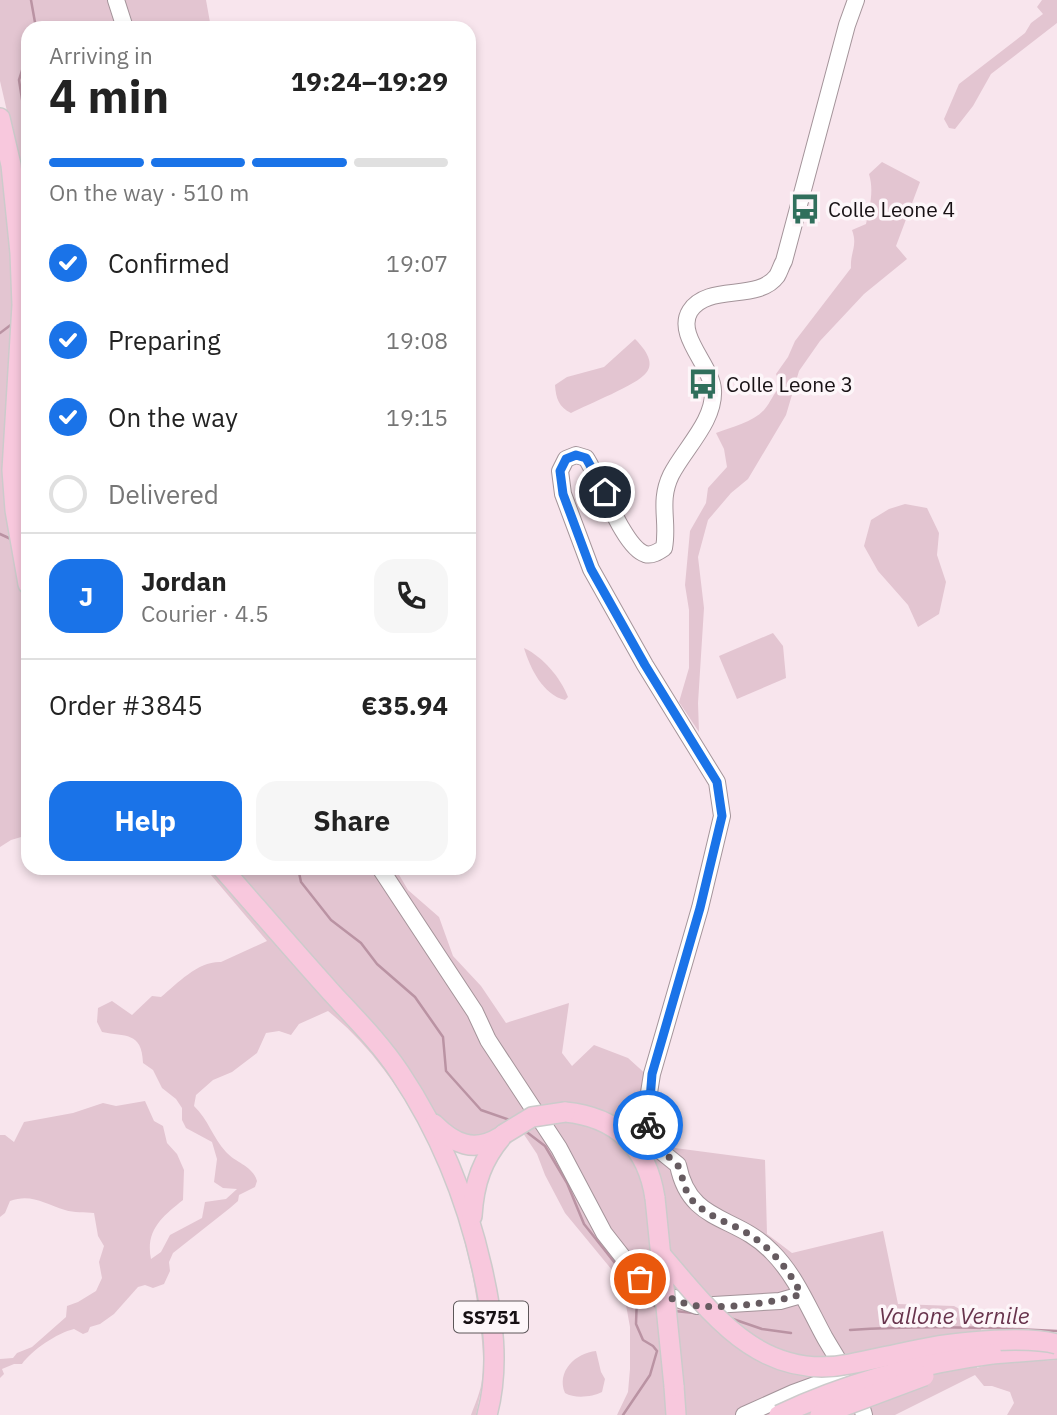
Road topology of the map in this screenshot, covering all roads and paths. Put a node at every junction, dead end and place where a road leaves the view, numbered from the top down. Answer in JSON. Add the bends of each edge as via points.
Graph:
{"nodes":[{"id":1,"x":117,"y":0,"type":"edge"},
{"id":2,"x":856,"y":0,"type":"edge"},
{"id":3,"x":123,"y":21,"type":"edge"},
{"id":4,"x":0,"y":118,"type":"edge"},
{"id":5,"x":21,"y":286,"type":"edge"},
{"id":6,"x":21,"y":321,"type":"edge"},
{"id":7,"x":21,"y":546,"type":"edge"},
{"id":8,"x":228,"y":875,"type":"edge"},
{"id":9,"x":385,"y":875,"type":"edge"},
{"id":10,"x":427,"y":1118,"type":"junction"},
{"id":11,"x":504,"y":1134,"type":"junction"},
{"id":12,"x":471,"y":1220,"type":"junction"},
{"id":13,"x":662,"y":1256,"type":"junction"},
{"id":14,"x":801,"y":1294,"type":"junction"},
{"id":15,"x":1057,"y":1344,"type":"edge"},
{"id":16,"x":1057,"y":1349,"type":"edge"},
{"id":17,"x":992,"y":1354,"type":"junction"},
{"id":18,"x":845,"y":1374,"type":"junction"},
{"id":19,"x":678,"y":1404,"type":"edge"},
{"id":20,"x":487,"y":1415,"type":"edge"},
{"id":21,"x":744,"y":1415,"type":"edge"},
{"id":22,"x":779,"y":1415,"type":"edge"},
{"id":23,"x":820,"y":1415,"type":"edge"},
{"id":24,"x":864,"y":1415,"type":"edge"}],
"edges":[{"from":1,"to":3,"type":"street"},
{"from":2,"to":14,"type":"street","via":[[776,277],[760,287],[698,302],[689,313],[686,328],[711,381],[712,403],[664,492],[664,548],[646,555],[635,548],[586,458],[566,459],[560,471],[563,494],[591,569],[717,782],[722,816],[652,1074],[647,1130],[656,1150],[678,1165],[683,1187],[692,1200],[754,1236],[784,1265]]},
{"from":4,"to":5,"type":"main road","via":[[17,212]]},
{"from":6,"to":7,"type":"main road","via":[[12,470]]},
{"from":8,"to":10,"type":"main road","via":[[375,1039]]},
{"from":9,"to":14,"type":"street","via":[[559,1148],[604,1233],[640,1279],[658,1292],[697,1306],[780,1301]]},
{"from":10,"to":11,"type":"main road","via":[[459,1143],[487,1144]]},
{"from":10,"to":12,"type":"main road"},
{"from":11,"to":12,"type":"main road","via":[[490,1150],[476,1180]]},
{"from":11,"to":13,"type":"main road","bridge":true,"via":[[532,1117],[565,1112],[598,1119],[627,1137],[646,1165]]},
{"from":12,"to":20,"type":"main road","number":"SS751","via":[[493,1335],[494,1377]]},
{"from":13,"to":15,"type":"main road","bridge":true,"via":[[728,1330],[768,1356],[792,1364],[848,1365],[987,1340]]},
{"from":13,"to":19,"type":"main road","bridge":true},
{"from":14,"to":18,"type":"street"},
{"from":16,"to":17,"type":"main road"},
{"from":17,"to":22,"type":"main road","bridge":true,"via":[[858,1383]]},
{"from":17,"to":23,"type":"main road","bridge":true},
{"from":18,"to":21,"type":"street"},
{"from":18,"to":24,"type":"street"}]}
